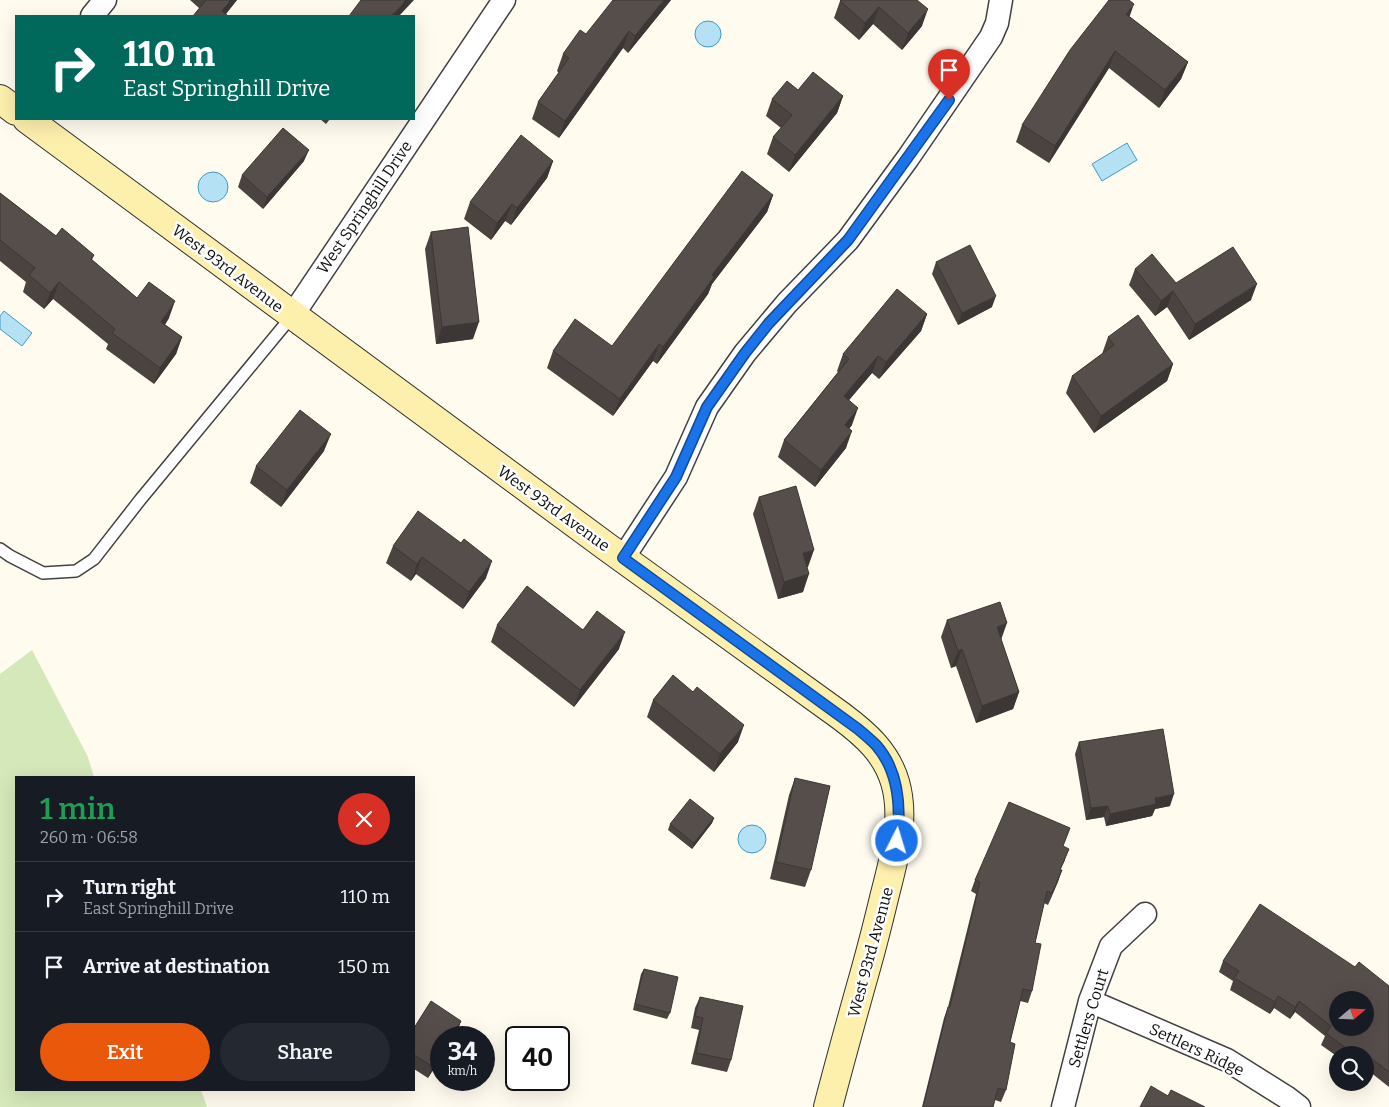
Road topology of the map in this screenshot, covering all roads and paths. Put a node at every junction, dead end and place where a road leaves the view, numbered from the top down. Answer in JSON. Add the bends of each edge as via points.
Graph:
{"nodes":[{"id":1,"x":105,"y":0,"type":"edge"},
{"id":2,"x":504,"y":0,"type":"edge"},
{"id":3,"x":1001,"y":0,"type":"edge"},
{"id":4,"x":93,"y":15,"type":"edge"},
{"id":5,"x":0,"y":99,"type":"edge"},
{"id":6,"x":15,"y":110,"type":"edge"},
{"id":7,"x":28,"y":120,"type":"edge"},
{"id":8,"x":292,"y":316,"type":"junction"},
{"id":9,"x":0,"y":549,"type":"edge"},
{"id":10,"x":623,"y":558,"type":"junction"},
{"id":11,"x":1145,"y":914,"type":"dead end"},
{"id":12,"x":1090,"y":1001,"type":"junction"},
{"id":13,"x":828,"y":1107,"type":"edge"},
{"id":14,"x":1064,"y":1107,"type":"edge"},
{"id":15,"x":1299,"y":1107,"type":"edge"}],
"edges":[{"from":1,"to":4,"type":"street"},
{"from":2,"to":8,"type":"street","name":"West Springhill Drive"},
{"from":3,"to":10,"type":"street","via":[[998,23],[991,37],[908,158],[848,240],[769,323],[707,407],[676,477]]},
{"from":5,"to":6,"type":"street"},
{"from":7,"to":8,"type":"street","name":"West 93rd Avenue"},
{"from":8,"to":9,"type":"lane","via":[[94,559],[76,571],[43,573]]},
{"from":8,"to":10,"type":"street","name":"West 93rd Avenue"},
{"from":10,"to":13,"type":"street","name":"West 93rd Avenue","via":[[858,729],[877,746],[895,782],[899,823],[892,864]]},
{"from":11,"to":12,"type":"street","name":"Settlers Court","via":[[1112,946]]},
{"from":12,"to":14,"type":"street","name":"Settlers Court"},
{"from":12,"to":15,"type":"street","name":"Settlers Ridge","via":[[1227,1060]]}]}
